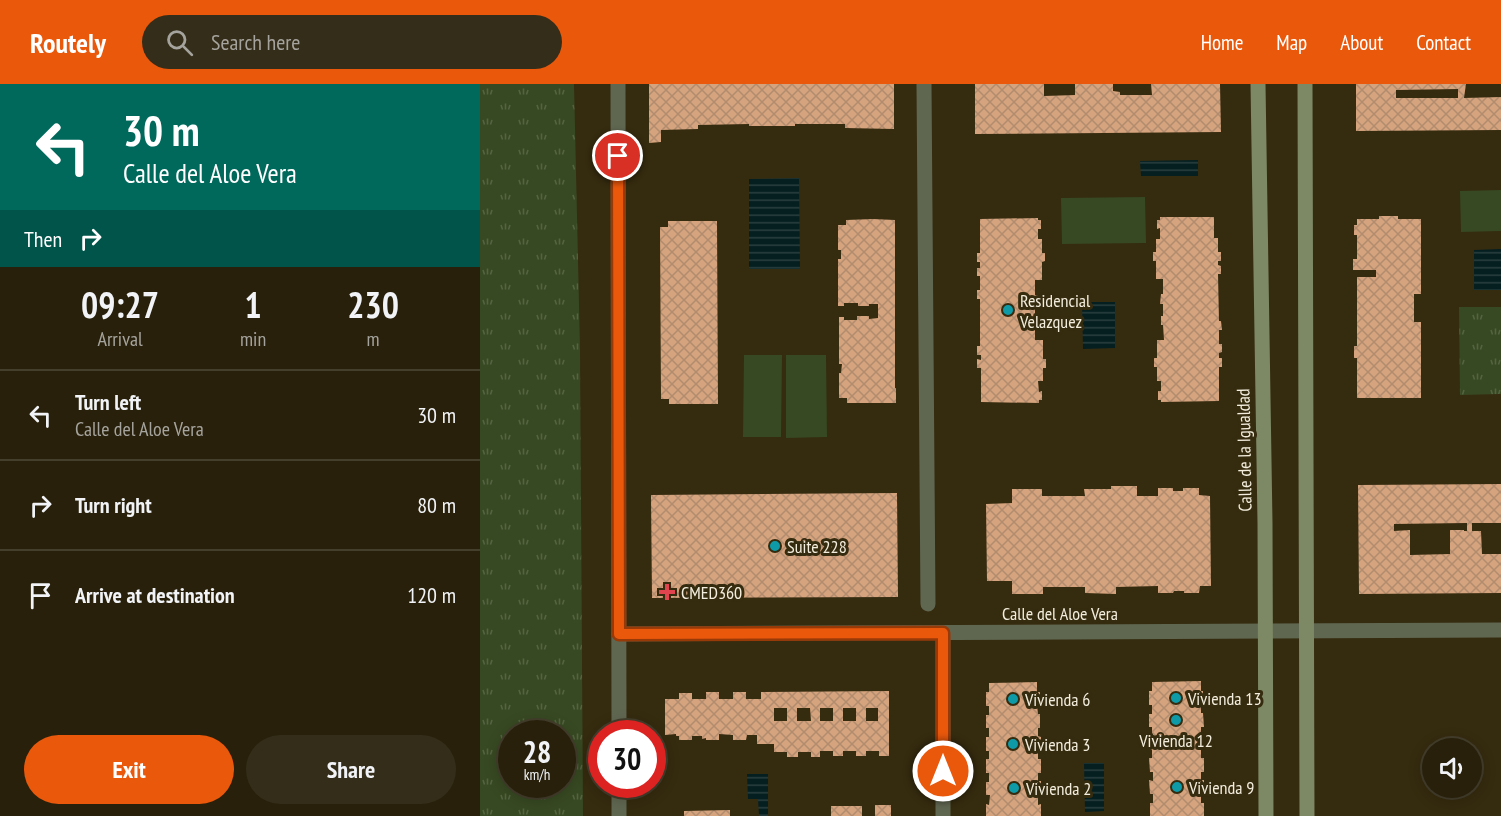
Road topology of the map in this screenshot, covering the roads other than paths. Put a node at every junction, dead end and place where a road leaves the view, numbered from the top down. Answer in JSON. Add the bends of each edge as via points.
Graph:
{"nodes":[{"id":1,"x":618,"y":84,"type":"edge"},
{"id":2,"x":924,"y":84,"type":"edge"},
{"id":3,"x":1258,"y":84,"type":"edge"},
{"id":4,"x":1305,"y":84,"type":"edge"},
{"id":5,"x":928,"y":604,"type":"dead end"},
{"id":6,"x":1501,"y":630,"type":"edge"},
{"id":7,"x":1266,"y":631,"type":"junction"},
{"id":8,"x":1306,"y":631,"type":"junction"},
{"id":9,"x":943,"y":633,"type":"junction"},
{"id":10,"x":619,"y":634,"type":"junction"},
{"id":11,"x":619,"y":720,"type":"edge"},
{"id":12,"x":619,"y":798,"type":"edge"},
{"id":13,"x":619,"y":816,"type":"edge"},
{"id":14,"x":943,"y":816,"type":"edge"},
{"id":15,"x":1266,"y":816,"type":"edge"},
{"id":16,"x":1307,"y":816,"type":"edge"}],
"edges":[{"from":1,"to":10,"type":"street"},
{"from":2,"to":5,"type":"street"},
{"from":3,"to":7,"type":"main road","name":"Calle de la Igualdad"},
{"from":4,"to":8,"type":"main road"},
{"from":6,"to":8,"type":"street","name":"Calle del Aloe Vera"},
{"from":7,"to":8,"type":"street","name":"Calle del Aloe Vera"},
{"from":7,"to":9,"type":"street","name":"Calle del Aloe Vera"},
{"from":7,"to":15,"type":"main road","name":"Calle de la Igualdad"},
{"from":8,"to":16,"type":"main road"},
{"from":9,"to":10,"type":"street","name":"Calle del Aloe Vera"},
{"from":9,"to":14,"type":"street"},
{"from":10,"to":11,"type":"street"},
{"from":12,"to":13,"type":"street"}]}
